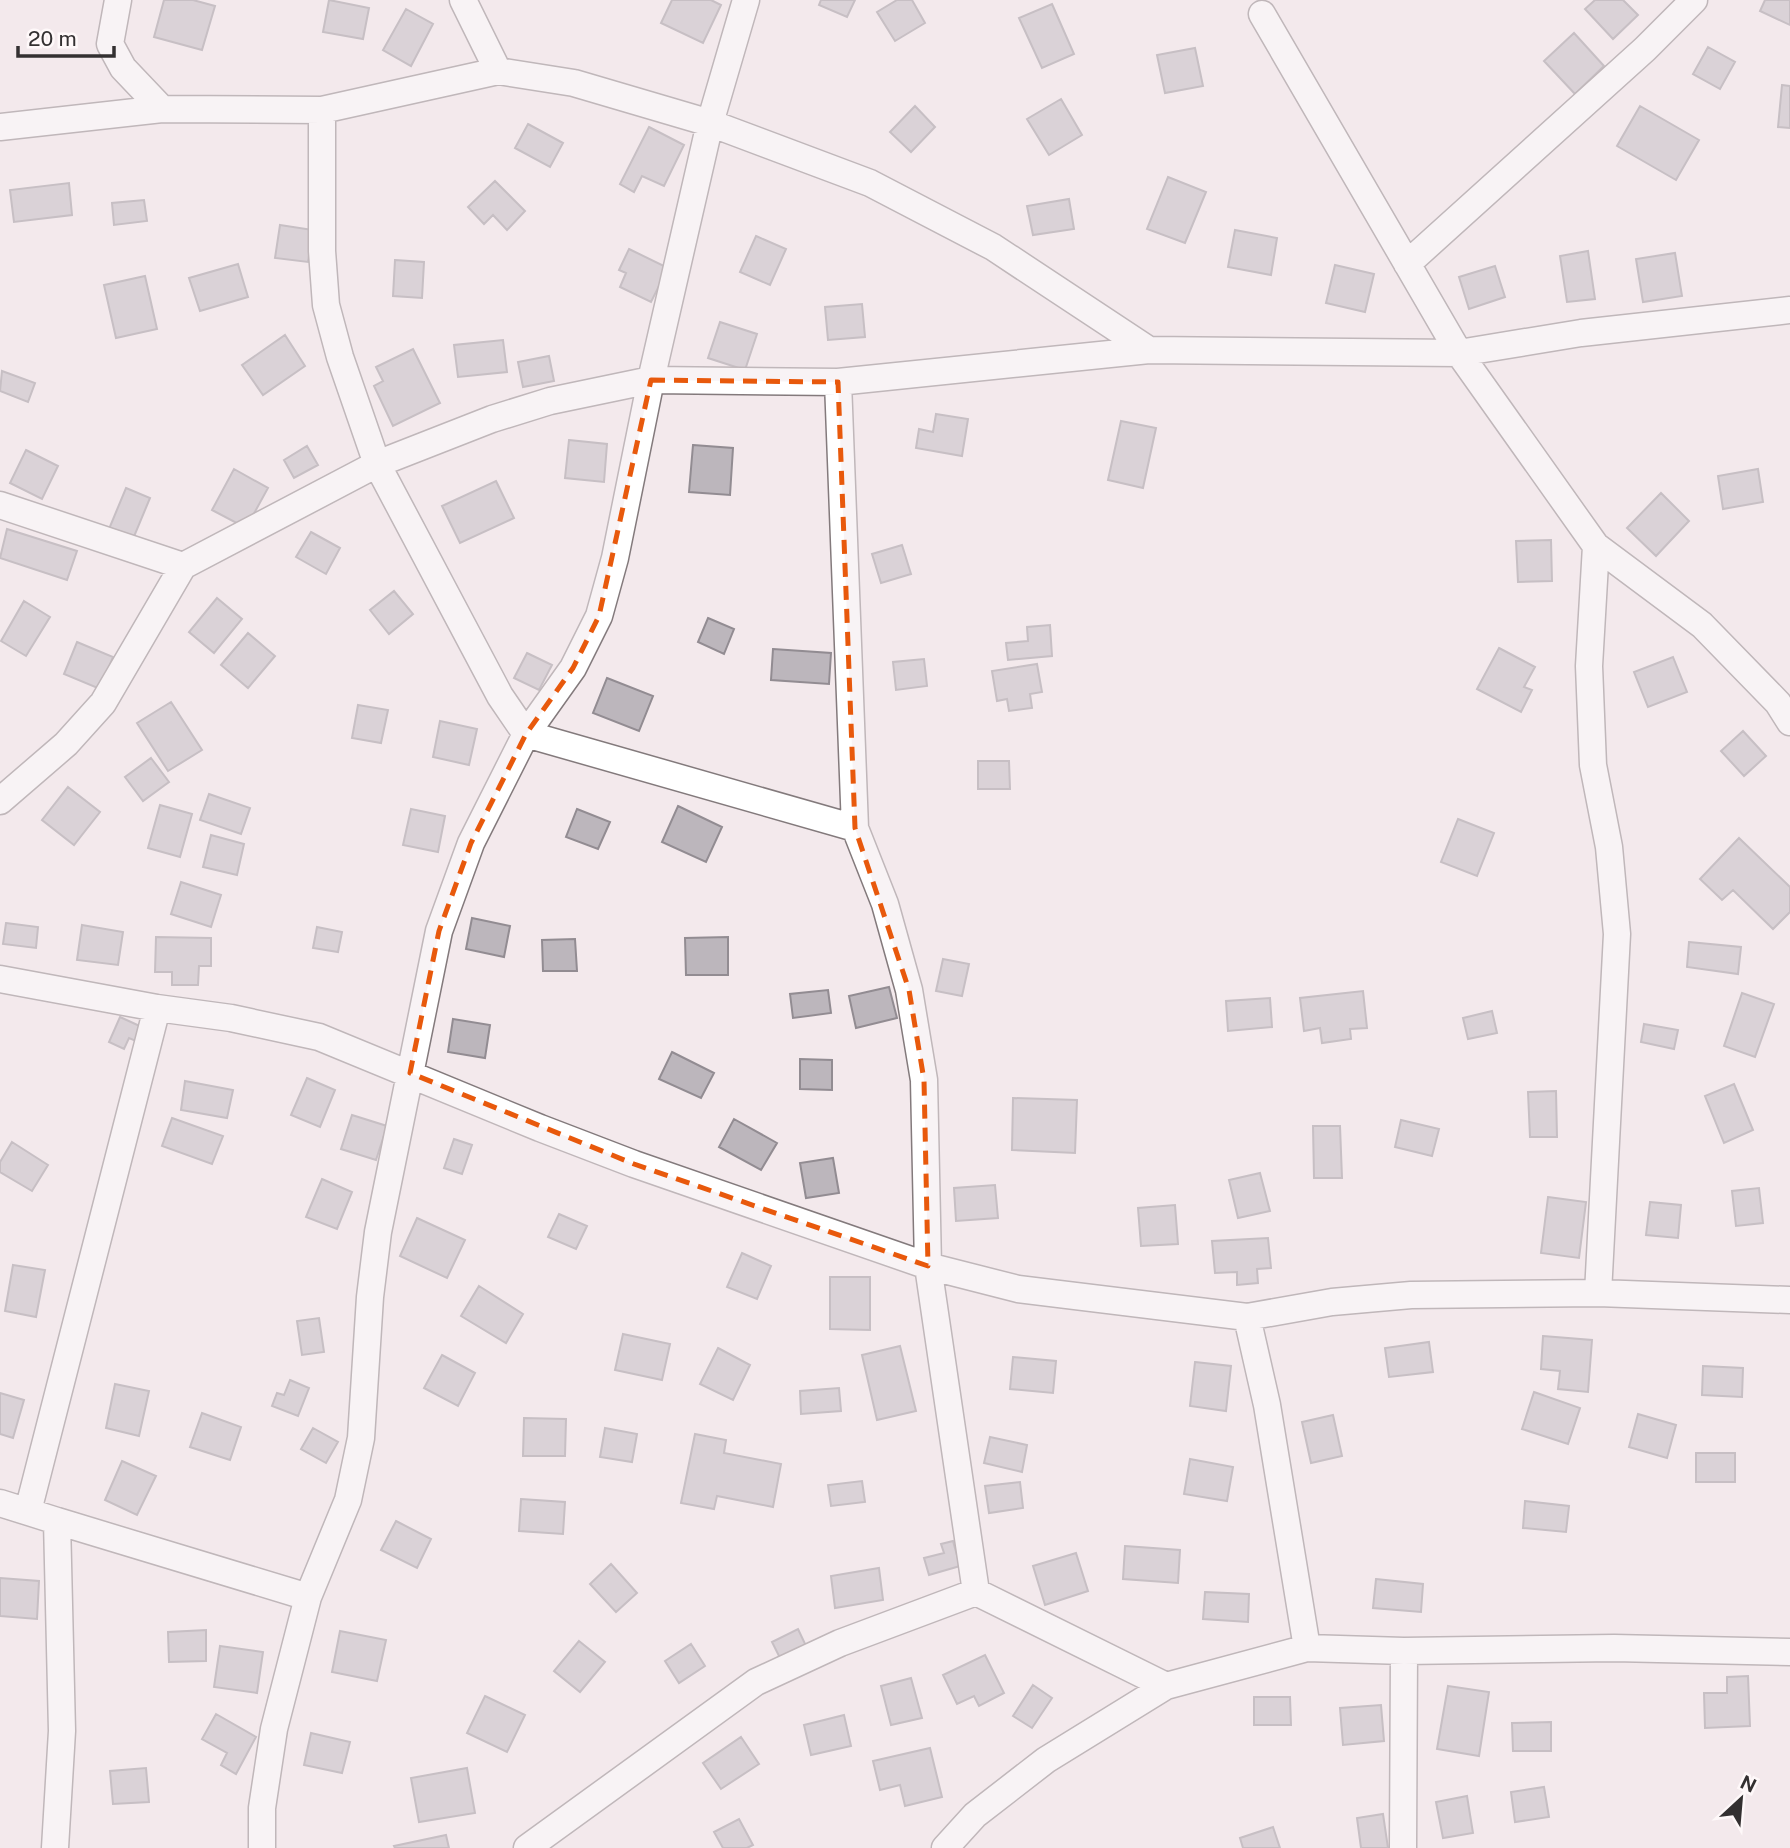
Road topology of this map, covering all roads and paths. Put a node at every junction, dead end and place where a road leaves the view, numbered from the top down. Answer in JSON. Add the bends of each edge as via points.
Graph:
{"nodes":[{"id":1,"x":118,"y":0,"type":"edge"},
{"id":2,"x":463,"y":0,"type":"edge"},
{"id":3,"x":746,"y":0,"type":"edge"},
{"id":4,"x":1694,"y":0,"type":"edge"},
{"id":5,"x":1262,"y":14,"type":"dead end"},
{"id":6,"x":498,"y":71,"type":"junction"},
{"id":7,"x":162,"y":109,"type":"junction"},
{"id":8,"x":322,"y":110,"type":"junction"},
{"id":9,"x":710,"y":122,"type":"junction"},
{"id":10,"x":0,"y":127,"type":"edge"},
{"id":11,"x":1407,"y":264,"type":"junction"},
{"id":12,"x":1790,"y":310,"type":"edge"},
{"id":13,"x":1149,"y":350,"type":"junction"},
{"id":14,"x":1459,"y":352,"type":"junction"},
{"id":15,"x":652,"y":380,"type":"junction"},
{"id":16,"x":838,"y":382,"type":"junction"},
{"id":17,"x":377,"y":464,"type":"junction"},
{"id":18,"x":0,"y":505,"type":"edge"},
{"id":19,"x":1596,"y":547,"type":"junction"},
{"id":20,"x":183,"y":566,"type":"junction"},
{"id":21,"x":1790,"y":722,"type":"edge"},
{"id":22,"x":526,"y":734,"type":"junction"},
{"id":23,"x":0,"y":801,"type":"edge"},
{"id":24,"x":855,"y":828,"type":"junction"},
{"id":25,"x":0,"y":979,"type":"edge"},
{"id":26,"x":157,"y":1008,"type":"junction"},
{"id":27,"x":410,"y":1073,"type":"junction"},
{"id":28,"x":928,"y":1266,"type":"junction"},
{"id":29,"x":1598,"y":1293,"type":"junction"},
{"id":30,"x":1790,"y":1300,"type":"edge"},
{"id":31,"x":1247,"y":1317,"type":"junction"},
{"id":32,"x":0,"y":1503,"type":"edge"},
{"id":33,"x":28,"y":1511,"type":"junction"},
{"id":34,"x":57,"y":1521,"type":"junction"},
{"id":35,"x":976,"y":1592,"type":"junction"},
{"id":36,"x":308,"y":1597,"type":"junction"},
{"id":37,"x":1307,"y":1648,"type":"junction"},
{"id":38,"x":1404,"y":1651,"type":"junction"},
{"id":39,"x":1790,"y":1652,"type":"edge"},
{"id":40,"x":1166,"y":1686,"type":"junction"},
{"id":41,"x":55,"y":1848,"type":"edge"},
{"id":42,"x":262,"y":1848,"type":"edge"},
{"id":43,"x":527,"y":1848,"type":"edge"},
{"id":44,"x":945,"y":1848,"type":"edge"},
{"id":45,"x":1403,"y":1848,"type":"edge"}],
"edges":[{"from":1,"to":7,"type":"street","via":[[110,44],[123,68]]},
{"from":2,"to":6,"type":"street"},
{"from":3,"to":9,"type":"street"},
{"from":4,"to":11,"type":"street"},
{"from":5,"to":11,"type":"street"},
{"from":6,"to":8,"type":"street"},
{"from":6,"to":9,"type":"street","via":[[573,83]]},
{"from":7,"to":8,"type":"street"},
{"from":7,"to":10,"type":"street"},
{"from":8,"to":17,"type":"street","via":[[321,251],[326,305]]},
{"from":9,"to":13,"type":"street","via":[[870,183],[993,247]]},
{"from":9,"to":15,"type":"street"},
{"from":11,"to":14,"type":"street"},
{"from":12,"to":14,"type":"street"},
{"from":13,"to":14,"type":"street"},
{"from":13,"to":16,"type":"street"},
{"from":14,"to":19,"type":"street"},
{"from":15,"to":16,"type":"street"},
{"from":15,"to":17,"type":"street","via":[[550,401]]},
{"from":15,"to":22,"type":"street","via":[[599,616],[573,668]]},
{"from":16,"to":24,"type":"street"},
{"from":17,"to":20,"type":"street"},
{"from":17,"to":22,"type":"street","via":[[500,696]]},
{"from":18,"to":20,"type":"street"},
{"from":19,"to":21,"type":"street","via":[[1702,625]]},
{"from":19,"to":29,"type":"street","via":[[1589,666],[1593,765],[1609,847],[1617,934]]},
{"from":20,"to":23,"type":"street","via":[[103,703],[66,744]]},
{"from":22,"to":24,"type":"street"},
{"from":22,"to":27,"type":"street","via":[[471,843],[439,931]]},
{"from":24,"to":28,"type":"street","via":[[888,916],[918,1041],[924,1080]]},
{"from":25,"to":26,"type":"street"},
{"from":26,"to":27,"type":"street","via":[[319,1037]]},
{"from":26,"to":33,"type":"street"},
{"from":27,"to":28,"type":"street","via":[[634,1164]]},
{"from":27,"to":36,"type":"street","via":[[378,1231],[361,1438],[348,1500]]},
{"from":28,"to":31,"type":"street","via":[[1018,1289]]},
{"from":28,"to":35,"type":"street"},
{"from":29,"to":30,"type":"street"},
{"from":29,"to":31,"type":"street","via":[[1411,1295],[1332,1302]]},
{"from":31,"to":37,"type":"street","via":[[1267,1405]]},
{"from":32,"to":33,"type":"street"},
{"from":33,"to":34,"type":"street"},
{"from":34,"to":36,"type":"street"},
{"from":34,"to":41,"type":"street","via":[[62,1731]]},
{"from":35,"to":40,"type":"street"},
{"from":35,"to":43,"type":"street","via":[[840,1643],[756,1682]]},
{"from":36,"to":42,"type":"street","via":[[274,1729],[262,1808]]},
{"from":37,"to":38,"type":"street"},
{"from":37,"to":40,"type":"street"},
{"from":38,"to":39,"type":"street","via":[[1614,1648]]},
{"from":38,"to":45,"type":"street"},
{"from":40,"to":44,"type":"street","via":[[1046,1760],[975,1815]]}]}
